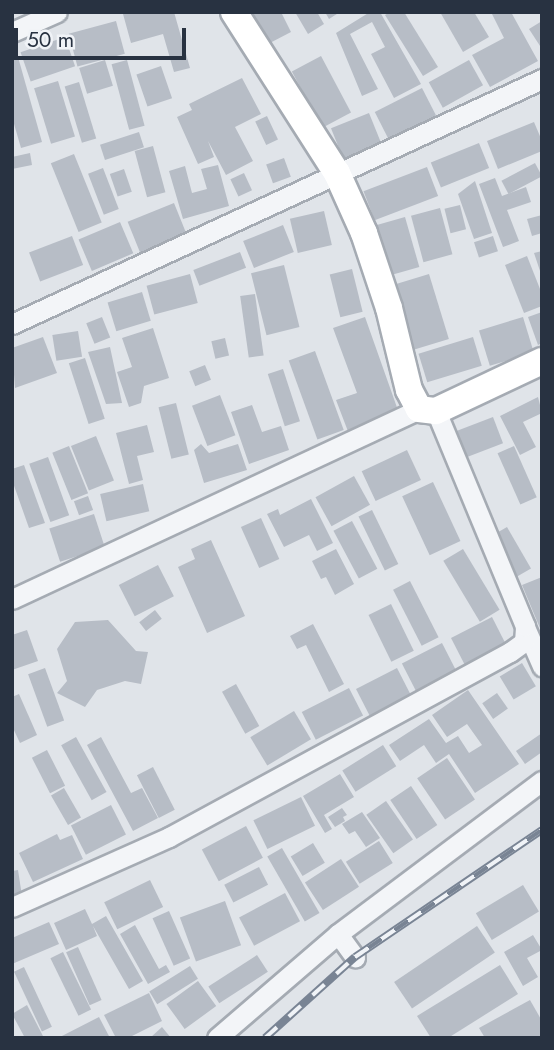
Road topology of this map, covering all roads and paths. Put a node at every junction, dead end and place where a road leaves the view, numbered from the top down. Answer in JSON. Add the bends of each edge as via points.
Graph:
{"nodes":[{"id":1,"x":57,"y":12,"type":"edge"},
{"id":2,"x":234,"y":12,"type":"edge"},
{"id":3,"x":12,"y":32,"type":"edge"},
{"id":4,"x":542,"y":79,"type":"edge"},
{"id":5,"x":337,"y":173,"type":"junction"},
{"id":6,"x":12,"y":324,"type":"edge"},
{"id":7,"x":542,"y":361,"type":"edge"},
{"id":8,"x":428,"y":410,"type":"junction"},
{"id":9,"x":12,"y":599,"type":"edge"},
{"id":10,"x":525,"y":626,"type":"junction"},
{"id":11,"x":540,"y":658,"type":"edge"},
{"id":12,"x":542,"y":781,"type":"edge"},
{"id":13,"x":12,"y":906,"type":"edge"},
{"id":14,"x":338,"y":934,"type":"junction"},
{"id":15,"x":355,"y":957,"type":"dead end"},
{"id":16,"x":217,"y":1038,"type":"edge"}],
"edges":[{"from":1,"to":3,"type":"street"},
{"from":2,"to":5,"type":"street"},
{"from":4,"to":5,"type":"street"},
{"from":5,"to":6,"type":"street"},
{"from":5,"to":8,"type":"street","via":[[364,233],[409,390]]},
{"from":7,"to":8,"type":"street"},
{"from":8,"to":9,"type":"street"},
{"from":8,"to":10,"type":"street"},
{"from":10,"to":11,"type":"street"},
{"from":10,"to":13,"type":"street","via":[[524,642],[510,653],[169,837]]},
{"from":12,"to":14,"type":"street"},
{"from":14,"to":15,"type":"street"},
{"from":14,"to":16,"type":"street"}]}
